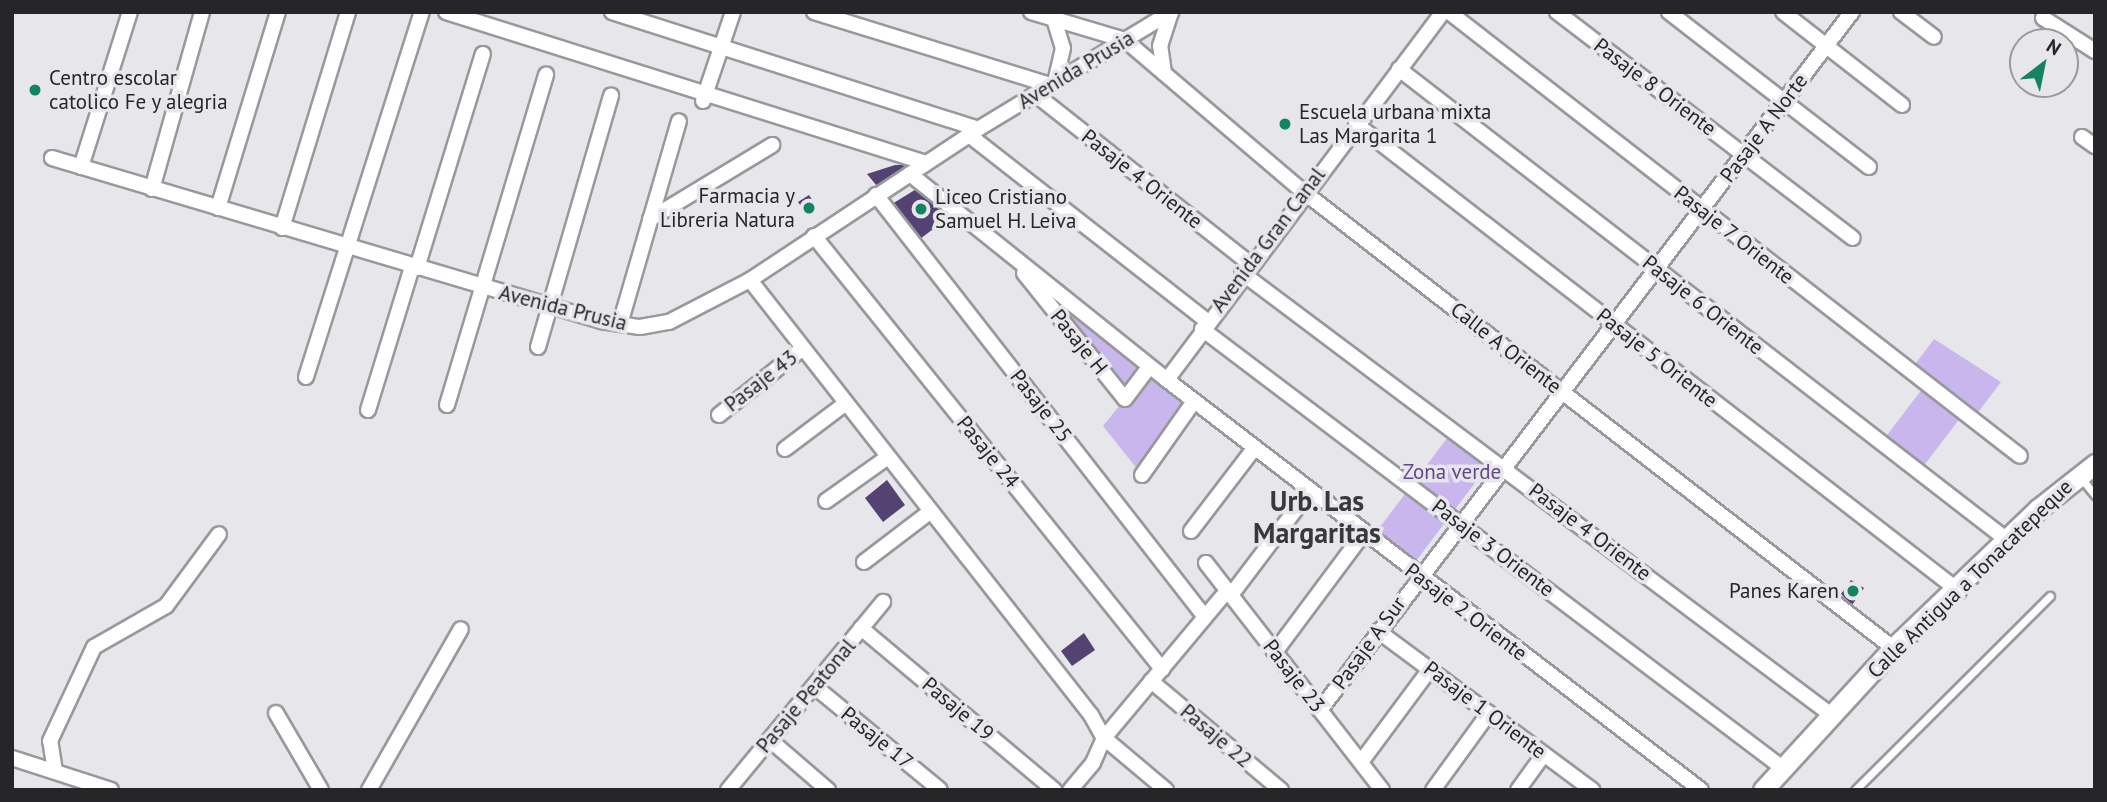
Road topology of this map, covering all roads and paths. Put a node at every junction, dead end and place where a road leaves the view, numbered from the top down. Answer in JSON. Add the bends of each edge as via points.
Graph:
{"nodes":[{"id":1,"x":130,"y":12,"type":"edge"},
{"id":2,"x":202,"y":12,"type":"edge"},
{"id":3,"x":278,"y":12,"type":"edge"},
{"id":4,"x":348,"y":12,"type":"edge"},
{"id":5,"x":422,"y":12,"type":"edge"},
{"id":6,"x":446,"y":12,"type":"edge"},
{"id":7,"x":612,"y":12,"type":"edge"},
{"id":8,"x":733,"y":12,"type":"edge"},
{"id":9,"x":814,"y":12,"type":"edge"},
{"id":10,"x":1031,"y":12,"type":"edge"},
{"id":11,"x":1171,"y":12,"type":"edge"},
{"id":12,"x":1446,"y":12,"type":"edge"},
{"id":13,"x":1556,"y":12,"type":"edge"},
{"id":14,"x":1669,"y":12,"type":"edge"},
{"id":15,"x":1783,"y":12,"type":"edge"},
{"id":16,"x":1852,"y":12,"type":"edge"},
{"id":17,"x":1901,"y":12,"type":"edge"},
{"id":18,"x":2043,"y":18,"type":"dead end"},
{"id":19,"x":1054,"y":19,"type":"junction"},
{"id":20,"x":1934,"y":37,"type":"dead end"},
{"id":21,"x":1125,"y":40,"type":"junction"},
{"id":22,"x":1826,"y":46,"type":"junction"},
{"id":23,"x":721,"y":47,"type":"junction"},
{"id":24,"x":2095,"y":51,"type":"edge"},
{"id":25,"x":483,"y":54,"type":"dead end"},
{"id":26,"x":1399,"y":69,"type":"junction"},
{"id":27,"x":1164,"y":72,"type":"junction"},
{"id":28,"x":546,"y":75,"type":"dead end"},
{"id":29,"x":1053,"y":83,"type":"junction"},
{"id":30,"x":1035,"y":94,"type":"junction"},
{"id":31,"x":611,"y":95,"type":"dead end"},
{"id":32,"x":704,"y":98,"type":"junction"},
{"id":33,"x":1784,"y":101,"type":"junction"},
{"id":34,"x":1902,"y":105,"type":"dead end"},
{"id":35,"x":679,"y":121,"type":"dead end"},
{"id":36,"x":1356,"y":124,"type":"junction"},
{"id":37,"x":974,"y":132,"type":"junction"},
{"id":38,"x":2082,"y":137,"type":"dead end"},
{"id":39,"x":772,"y":145,"type":"dead end"},
{"id":40,"x":2095,"y":146,"type":"edge"},
{"id":41,"x":1744,"y":154,"type":"junction"},
{"id":42,"x":52,"y":158,"type":"dead end"},
{"id":43,"x":926,"y":163,"type":"junction"},
{"id":44,"x":81,"y":167,"type":"junction"},
{"id":45,"x":1869,"y":167,"type":"dead end"},
{"id":46,"x":910,"y":174,"type":"junction"},
{"id":47,"x":152,"y":189,"type":"junction"},
{"id":48,"x":1305,"y":193,"type":"junction"},
{"id":49,"x":876,"y":195,"type":"junction"},
{"id":50,"x":218,"y":208,"type":"junction"},
{"id":51,"x":1701,"y":209,"type":"junction"},
{"id":52,"x":650,"y":219,"type":"junction"},
{"id":53,"x":282,"y":228,"type":"junction"},
{"id":54,"x":814,"y":236,"type":"junction"},
{"id":55,"x":1853,"y":238,"type":"dead end"},
{"id":56,"x":348,"y":247,"type":"junction"},
{"id":57,"x":1008,"y":253,"type":"junction"},
{"id":58,"x":414,"y":268,"type":"junction"},
{"id":59,"x":1656,"y":268,"type":"junction"},
{"id":60,"x":1246,"y":269,"type":"junction"},
{"id":61,"x":750,"y":280,"type":"junction"},
{"id":62,"x":482,"y":287,"type":"junction"},
{"id":63,"x":552,"y":307,"type":"junction"},
{"id":64,"x":620,"y":324,"type":"junction"},
{"id":65,"x":1613,"y":324,"type":"junction"},
{"id":66,"x":1205,"y":325,"type":"junction"},
{"id":67,"x":538,"y":347,"type":"dead end"},
{"id":68,"x":803,"y":348,"type":"junction"},
{"id":69,"x":1149,"y":367,"type":"junction"},
{"id":70,"x":1170,"y":375,"type":"junction"},
{"id":71,"x":306,"y":377,"type":"dead end"},
{"id":72,"x":1561,"y":390,"type":"junction"},
{"id":73,"x":846,"y":403,"type":"junction"},
{"id":74,"x":1192,"y":404,"type":"junction"},
{"id":75,"x":447,"y":405,"type":"dead end"},
{"id":76,"x":368,"y":410,"type":"dead end"},
{"id":77,"x":719,"y":415,"type":"dead end"},
{"id":78,"x":785,"y":449,"type":"dead end"},
{"id":79,"x":1253,"y":450,"type":"junction"},
{"id":80,"x":2020,"y":456,"type":"dead end"},
{"id":81,"x":888,"y":457,"type":"junction"},
{"id":82,"x":2095,"y":464,"type":"edge"},
{"id":83,"x":1502,"y":466,"type":"junction"},
{"id":84,"x":1142,"y":475,"type":"dead end"},
{"id":85,"x":2078,"y":475,"type":"junction"},
{"id":86,"x":1309,"y":492,"type":"junction"},
{"id":87,"x":2095,"y":495,"type":"edge"},
{"id":88,"x":826,"y":501,"type":"dead end"},
{"id":89,"x":931,"y":511,"type":"junction"},
{"id":90,"x":1459,"y":522,"type":"junction"},
{"id":91,"x":1191,"y":531,"type":"dead end"},
{"id":92,"x":219,"y":534,"type":"dead end"},
{"id":93,"x":1363,"y":534,"type":"junction"},
{"id":94,"x":2007,"y":540,"type":"junction"},
{"id":95,"x":864,"y":562,"type":"dead end"},
{"id":96,"x":1206,"y":563,"type":"dead end"},
{"id":97,"x":1418,"y":575,"type":"junction"},
{"id":98,"x":1958,"y":590,"type":"junction"},
{"id":99,"x":1226,"y":596,"type":"junction"},
{"id":100,"x":2050,"y":596,"type":"dead end"},
{"id":101,"x":883,"y":602,"type":"dead end"},
{"id":102,"x":1205,"y":617,"type":"junction"},
{"id":103,"x":861,"y":628,"type":"junction"},
{"id":104,"x":461,"y":629,"type":"dead end"},
{"id":105,"x":1378,"y":631,"type":"junction"},
{"id":106,"x":1893,"y":648,"type":"junction"},
{"id":107,"x":1275,"y":652,"type":"junction"},
{"id":108,"x":1161,"y":669,"type":"junction"},
{"id":109,"x":1430,"y":670,"type":"junction"},
{"id":110,"x":1151,"y":681,"type":"junction"},
{"id":111,"x":814,"y":686,"type":"junction"},
{"id":112,"x":1320,"y":710,"type":"junction"},
{"id":113,"x":276,"y":713,"type":"dead end"},
{"id":114,"x":1489,"y":713,"type":"junction"},
{"id":115,"x":1834,"y":717,"type":"junction"},
{"id":116,"x":1104,"y":738,"type":"junction"},
{"id":117,"x":769,"y":740,"type":"junction"},
{"id":118,"x":1544,"y":754,"type":"junction"},
{"id":119,"x":12,"y":758,"type":"edge"},
{"id":120,"x":1361,"y":762,"type":"junction"},
{"id":121,"x":1784,"y":769,"type":"junction"},
{"id":122,"x":55,"y":771,"type":"junction"},
{"id":123,"x":111,"y":790,"type":"edge"},
{"id":124,"x":321,"y":790,"type":"edge"},
{"id":125,"x":369,"y":790,"type":"edge"},
{"id":126,"x":728,"y":790,"type":"edge"},
{"id":127,"x":828,"y":790,"type":"edge"},
{"id":128,"x":940,"y":790,"type":"edge"},
{"id":129,"x":1054,"y":790,"type":"edge"},
{"id":130,"x":1070,"y":790,"type":"edge"},
{"id":131,"x":1166,"y":790,"type":"edge"},
{"id":132,"x":1281,"y":790,"type":"edge"},
{"id":133,"x":1382,"y":790,"type":"edge"},
{"id":134,"x":1433,"y":790,"type":"edge"},
{"id":135,"x":1518,"y":790,"type":"edge"},
{"id":136,"x":1592,"y":790,"type":"edge"},
{"id":137,"x":1701,"y":790,"type":"edge"},
{"id":138,"x":1763,"y":790,"type":"edge"},
{"id":139,"x":1855,"y":790,"type":"edge"}],
"edges":[{"from":1,"to":44,"type":"street"},
{"from":2,"to":47,"type":"street"},
{"from":3,"to":50,"type":"street"},
{"from":4,"to":53,"type":"street"},
{"from":5,"to":56,"type":"street"},
{"from":6,"to":32,"type":"street"},
{"from":7,"to":23,"type":"street"},
{"from":8,"to":23,"type":"street"},
{"from":9,"to":29,"type":"street"},
{"from":10,"to":19,"type":"street"},
{"from":11,"to":21,"type":"street","name":"Avenida Prusia"},
{"from":11,"to":27,"type":"street","via":[[1160,46]]},
{"from":12,"to":26,"type":"street","name":"Avenida Gran Canal"},
{"from":12,"to":51,"type":"street","name":"Pasaje 7 Oriente"},
{"from":13,"to":41,"type":"street","name":"Pasaje 8 Oriente"},
{"from":14,"to":33,"type":"street"},
{"from":15,"to":22,"type":"street"},
{"from":16,"to":22,"type":"street","name":"Pasaje A Norte"},
{"from":17,"to":20,"type":"street"},
{"from":18,"to":24,"type":"street"},
{"from":19,"to":21,"type":"street"},
{"from":19,"to":29,"type":"street","via":[[1063,48]]},
{"from":21,"to":27,"type":"street","name":"Calle A Oriente"},
{"from":21,"to":29,"type":"street","name":"Avenida Prusia"},
{"from":22,"to":33,"type":"street","name":"Pasaje A Norte"},
{"from":22,"to":34,"type":"street"},
{"from":23,"to":32,"type":"street"},
{"from":23,"to":37,"type":"street"},
{"from":25,"to":58,"type":"street"},
{"from":26,"to":36,"type":"street","name":"Avenida Gran Canal"},
{"from":26,"to":59,"type":"street","name":"Pasaje 6 Oriente"},
{"from":27,"to":48,"type":"street","name":"Calle A Oriente"},
{"from":28,"to":62,"type":"street"},
{"from":29,"to":30,"type":"street","name":"Avenida Prusia"},
{"from":30,"to":37,"type":"street","name":"Avenida Prusia"},
{"from":30,"to":60,"type":"street","name":"Pasaje 4 Oriente"},
{"from":31,"to":63,"type":"street"},
{"from":32,"to":43,"type":"street"},
{"from":33,"to":41,"type":"street","name":"Pasaje A Norte"},
{"from":33,"to":45,"type":"street"},
{"from":35,"to":52,"type":"street"},
{"from":36,"to":48,"type":"street","name":"Avenida Gran Canal"},
{"from":36,"to":65,"type":"street","name":"Pasaje 5 Oriente"},
{"from":37,"to":43,"type":"street","name":"Avenida Prusia"},
{"from":37,"to":66,"type":"street","name":"Pasaje 3 Oriente"},
{"from":38,"to":40,"type":"street"},
{"from":39,"to":52,"type":"street"},
{"from":41,"to":51,"type":"street","name":"Pasaje A Norte"},
{"from":41,"to":55,"type":"street","name":"Pasaje 8 Oriente"},
{"from":42,"to":44,"type":"street","name":"Avenida Prusia"},
{"from":43,"to":46,"type":"street","name":"Avenida Prusia"},
{"from":44,"to":47,"type":"street","name":"Avenida Prusia"},
{"from":46,"to":49,"type":"street","name":"Avenida Prusia"},
{"from":46,"to":57,"type":"street","name":"Pasaje 2 Oriente"},
{"from":47,"to":50,"type":"street","name":"Avenida Prusia"},
{"from":48,"to":60,"type":"street","name":"Avenida Gran Canal"},
{"from":48,"to":72,"type":"street","name":"Calle A Oriente"},
{"from":49,"to":54,"type":"street","name":"Avenida Prusia"},
{"from":49,"to":102,"type":"street","name":"Pasaje 25"},
{"from":50,"to":53,"type":"street","name":"Avenida Prusia"},
{"from":51,"to":59,"type":"street","name":"Pasaje A Norte"},
{"from":51,"to":80,"type":"street","name":"Pasaje 7 Oriente"},
{"from":52,"to":64,"type":"street"},
{"from":53,"to":56,"type":"street","name":"Avenida Prusia"},
{"from":54,"to":61,"type":"street","name":"Avenida Prusia"},
{"from":54,"to":108,"type":"street","name":"Pasaje 24"},
{"from":56,"to":58,"type":"street","name":"Avenida Prusia"},
{"from":56,"to":71,"type":"street"},
{"from":57,"to":69,"type":"street","name":"Pasaje 2 Oriente"},
{"from":57,"to":69,"type":"street","name":"Pasaje H","via":[[1125,399]]},
{"from":58,"to":62,"type":"street","name":"Avenida Prusia"},
{"from":58,"to":76,"type":"street"},
{"from":59,"to":65,"type":"street","name":"Pasaje A Norte"},
{"from":59,"to":94,"type":"street","name":"Pasaje 6 Oriente"},
{"from":60,"to":66,"type":"street","name":"Avenida Gran Canal"},
{"from":60,"to":83,"type":"street","name":"Pasaje 4 Oriente"},
{"from":61,"to":64,"type":"street","name":"Avenida Prusia","via":[[669,321]]},
{"from":61,"to":68,"type":"street"},
{"from":62,"to":63,"type":"street","name":"Avenida Prusia"},
{"from":62,"to":75,"type":"street"},
{"from":63,"to":64,"type":"street","name":"Avenida Prusia"},
{"from":63,"to":67,"type":"street"},
{"from":65,"to":72,"type":"street","name":"Pasaje A Norte"},
{"from":65,"to":98,"type":"street","name":"Pasaje 5 Oriente"},
{"from":66,"to":70,"type":"street","name":"Avenida Gran Canal"},
{"from":66,"to":90,"type":"street","name":"Pasaje 3 Oriente"},
{"from":68,"to":73,"type":"street"},
{"from":68,"to":77,"type":"street","name":"Pasaje 43"},
{"from":69,"to":70,"type":"street","name":"Pasaje 2 Oriente"},
{"from":70,"to":74,"type":"street","name":"Pasaje 2 Oriente"},
{"from":72,"to":83,"type":"street","name":"Pasaje A Norte"},
{"from":72,"to":106,"type":"street","name":"Calle A Oriente"},
{"from":73,"to":78,"type":"street"},
{"from":73,"to":81,"type":"street"},
{"from":74,"to":79,"type":"street","name":"Pasaje 2 Oriente"},
{"from":74,"to":84,"type":"street"},
{"from":79,"to":86,"type":"street","name":"Pasaje 2 Oriente"},
{"from":79,"to":91,"type":"street"},
{"from":81,"to":88,"type":"street"},
{"from":81,"to":89,"type":"street"},
{"from":82,"to":85,"type":"street","name":"Calle Antigua a Tonacatepeque"},
{"from":83,"to":90,"type":"street","name":"Pasaje A Norte"},
{"from":83,"to":115,"type":"street","name":"Pasaje 4 Oriente"},
{"from":85,"to":87,"type":"lane"},
{"from":85,"to":94,"type":"street","name":"Calle Antigua a Tonacatepeque"},
{"from":86,"to":93,"type":"street","name":"Pasaje 2 Oriente"},
{"from":86,"to":99,"type":"street"},
{"from":89,"to":95,"type":"street"},
{"from":89,"to":116,"type":"street"},
{"from":90,"to":97,"type":"street","name":"Pasaje A Norte"},
{"from":90,"to":121,"type":"street","name":"Pasaje 3 Oriente"},
{"from":92,"to":122,"type":"street","via":[[166,606],[94,647],[50,741]]},
{"from":93,"to":97,"type":"street","name":"Pasaje 2 Oriente"},
{"from":93,"to":107,"type":"street"},
{"from":94,"to":98,"type":"street","name":"Calle Antigua a Tonacatepeque"},
{"from":96,"to":99,"type":"street","name":"Pasaje 23"},
{"from":97,"to":105,"type":"street","name":"Pasaje A Sur"},
{"from":97,"to":137,"type":"street","name":"Pasaje 2 Oriente"},
{"from":98,"to":106,"type":"street","name":"Calle Antigua a Tonacatepeque"},
{"from":99,"to":102,"type":"street"},
{"from":99,"to":107,"type":"street","name":"Pasaje 23"},
{"from":100,"to":139,"type":"lane"},
{"from":101,"to":103,"type":"street","name":"Pasaje Peatonal"},
{"from":102,"to":108,"type":"street"},
{"from":103,"to":111,"type":"street","name":"Pasaje Peatonal"},
{"from":103,"to":129,"type":"street","name":"Pasaje 19"},
{"from":104,"to":125,"type":"street"},
{"from":105,"to":109,"type":"street","name":"Pasaje 1 Oriente"},
{"from":105,"to":112,"type":"street","name":"Pasaje A Sur"},
{"from":106,"to":115,"type":"street","name":"Calle Antigua a Tonacatepeque"},
{"from":107,"to":112,"type":"street","name":"Pasaje 23"},
{"from":108,"to":110,"type":"street"},
{"from":109,"to":114,"type":"street","name":"Pasaje 1 Oriente"},
{"from":109,"to":120,"type":"street"},
{"from":110,"to":116,"type":"street"},
{"from":110,"to":132,"type":"street","name":"Pasaje 22"},
{"from":111,"to":117,"type":"street","name":"Pasaje Peatonal"},
{"from":111,"to":128,"type":"street","name":"Pasaje 17"},
{"from":112,"to":120,"type":"street","name":"Pasaje 23"},
{"from":113,"to":124,"type":"street"},
{"from":114,"to":118,"type":"street","name":"Pasaje 1 Oriente"},
{"from":114,"to":134,"type":"street"},
{"from":115,"to":121,"type":"street","name":"Calle Antigua a Tonacatepeque"},
{"from":116,"to":130,"type":"street","via":[[1093,763]]},
{"from":116,"to":131,"type":"street"},
{"from":117,"to":126,"type":"street","name":"Pasaje Peatonal"},
{"from":117,"to":127,"type":"street"},
{"from":118,"to":135,"type":"street"},
{"from":118,"to":136,"type":"street","name":"Pasaje 1 Oriente"},
{"from":119,"to":122,"type":"street"},
{"from":120,"to":133,"type":"street","name":"Pasaje 23"},
{"from":121,"to":138,"type":"street","name":"Calle Antigua a Tonacatepeque"},
{"from":122,"to":123,"type":"street"}]}
